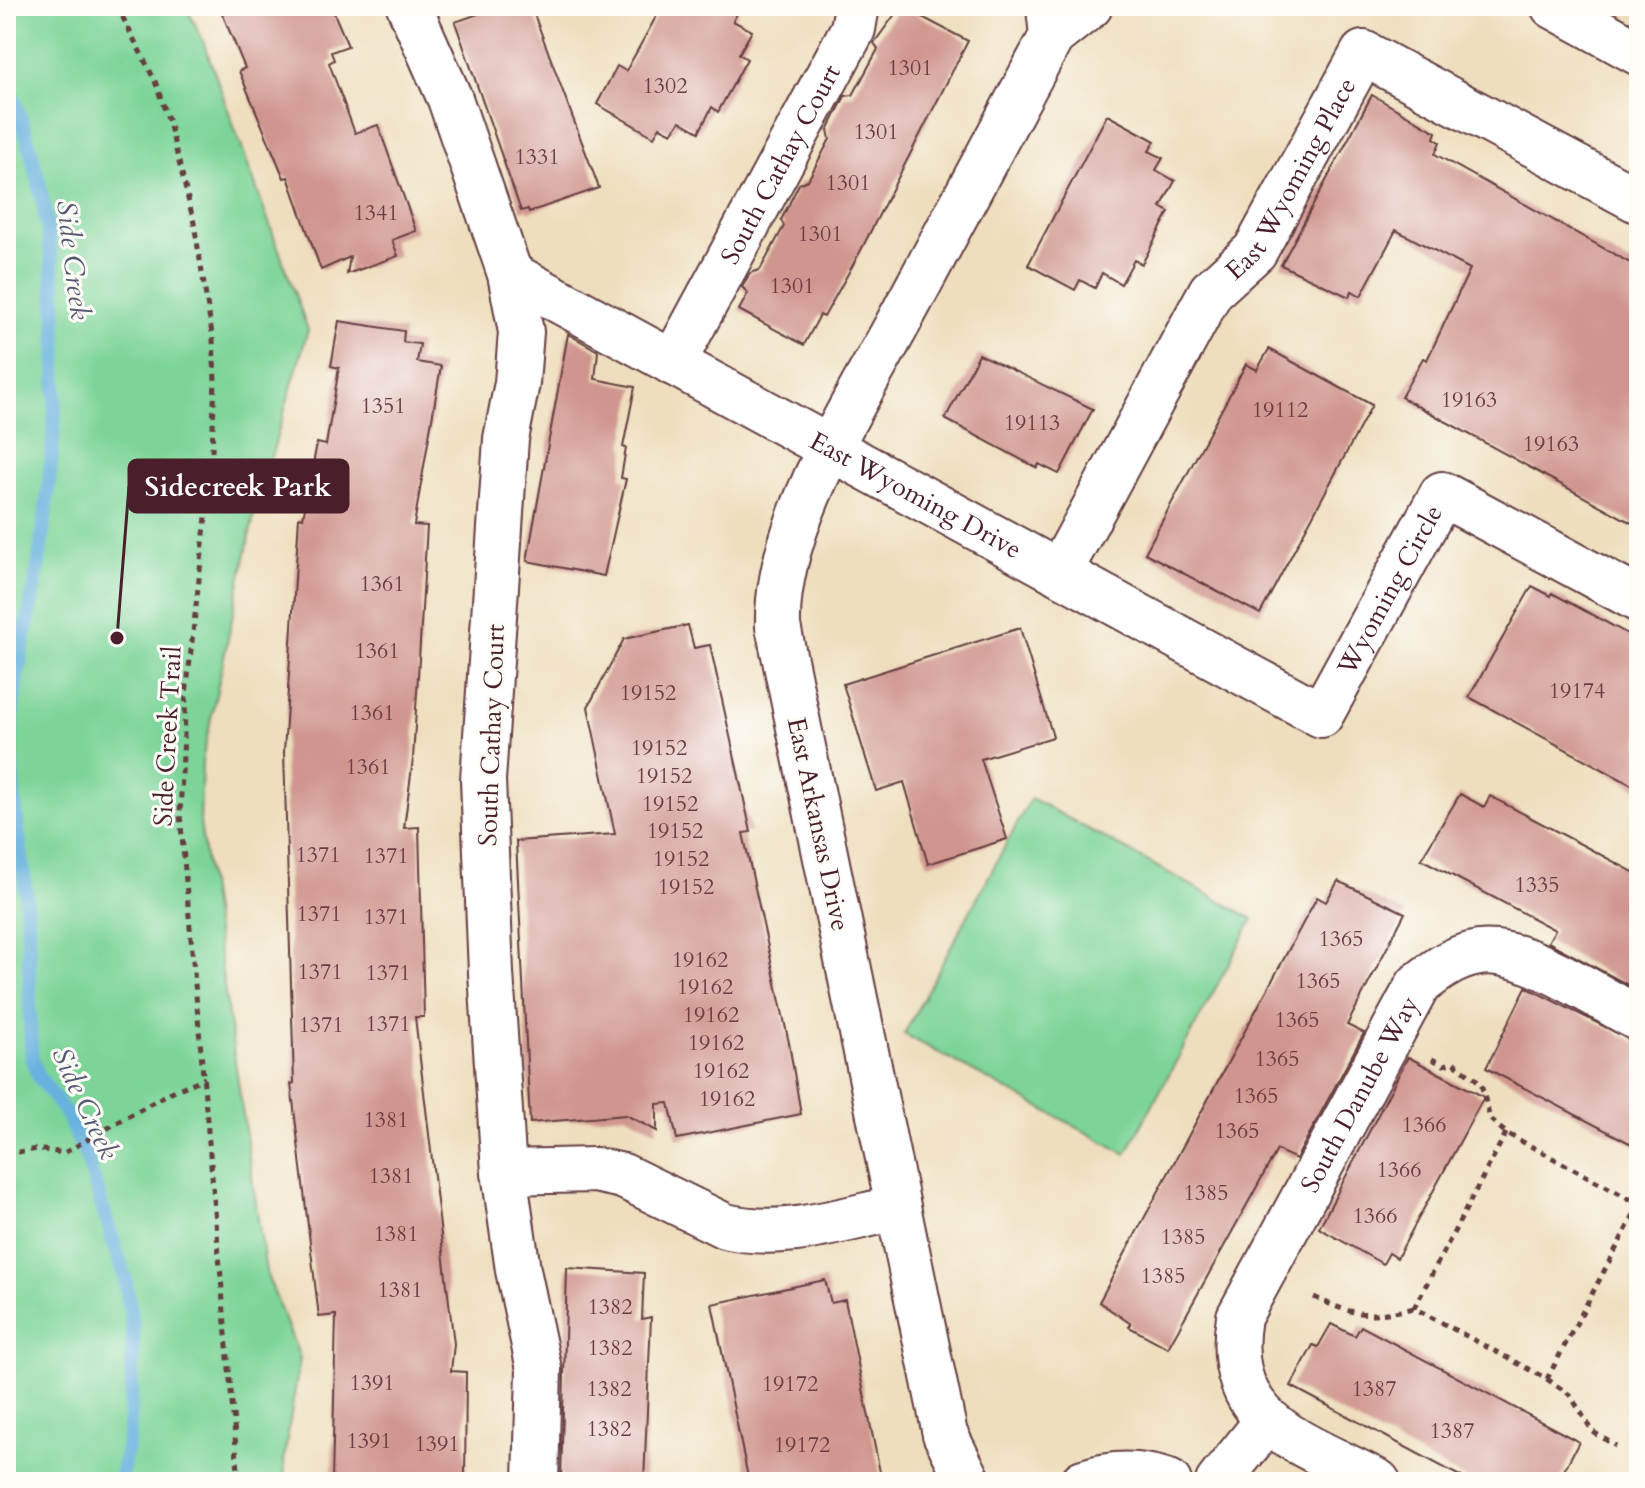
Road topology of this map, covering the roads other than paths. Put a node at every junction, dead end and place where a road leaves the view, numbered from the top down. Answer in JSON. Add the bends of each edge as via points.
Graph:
{"nodes":[{"id":1,"x":409,"y":6,"type":"edge"},
{"id":2,"x":857,"y":6,"type":"edge"},
{"id":3,"x":1090,"y":6,"type":"edge"},
{"id":4,"x":1553,"y":6,"type":"edge"},
{"id":5,"x":1050,"y":21,"type":"edge"},
{"id":6,"x":1639,"y":53,"type":"edge"},
{"id":7,"x":1639,"y":201,"type":"edge"},
{"id":8,"x":510,"y":274,"type":"junction"},
{"id":9,"x":673,"y":363,"type":"junction"},
{"id":10,"x":832,"y":448,"type":"junction"},
{"id":11,"x":1059,"y":573,"type":"junction"},
{"id":12,"x":1639,"y":600,"type":"edge"},
{"id":13,"x":1321,"y":715,"type":"joint"},
{"id":14,"x":1639,"y":1019,"type":"edge"},
{"id":15,"x":504,"y":1172,"type":"junction"},
{"id":16,"x":897,"y":1208,"type":"junction"},
{"id":17,"x":1267,"y":1421,"type":"junction"},
{"id":18,"x":536,"y":1482,"type":"edge"},
{"id":19,"x":969,"y":1482,"type":"edge"},
{"id":20,"x":1083,"y":1482,"type":"edge"},
{"id":21,"x":1169,"y":1482,"type":"edge"},
{"id":22,"x":1218,"y":1482,"type":"edge"},
{"id":23,"x":1378,"y":1482,"type":"edge"}],
"edges":[{"from":1,"to":8,"type":"street","name":"South Cathay Court","via":[[450,99]]},
{"from":2,"to":9,"type":"street","name":"South Cathay Court","via":[[853,29]]},
{"from":3,"to":5,"type":"street"},
{"from":4,"to":6,"type":"street"},
{"from":5,"to":10,"type":"street"},
{"from":7,"to":11,"type":"street","name":"East Wyoming Place","via":[[1363,53],[1255,251],[1211,291]]},
{"from":8,"to":9,"type":"street","name":"East Wyoming Drive"},
{"from":8,"to":15,"type":"street","name":"South Cathay Court","via":[[521,332],[506,439],[483,780]]},
{"from":9,"to":10,"type":"street","name":"East Wyoming Drive"},
{"from":10,"to":11,"type":"street","name":"East Wyoming Drive"},
{"from":10,"to":16,"type":"street","name":"East Arkansas Drive","via":[[787,548],[777,592],[778,626]]},
{"from":11,"to":13,"type":"street","name":"East Wyoming Drive"},
{"from":12,"to":13,"type":"street","name":"Wyoming Circle","via":[[1442,494]]},
{"from":14,"to":17,"type":"street","name":"South Danube Way","via":[[1518,956],[1481,953],[1446,963],[1418,985],[1239,1317],[1234,1349],[1240,1384]]},
{"from":15,"to":16,"type":"street","via":[[595,1170],[623,1176],[741,1229],[786,1232]]},
{"from":15,"to":18,"type":"street","name":"South Cathay Court","via":[[539,1369]]},
{"from":16,"to":19,"type":"street","name":"East Arkansas Drive","via":[[945,1434]]},
{"from":17,"to":22,"type":"street"},
{"from":17,"to":23,"type":"street","name":"South Danube Way"},
{"from":20,"to":21,"type":"street","via":[[1108,1474],[1146,1474]]}]}
